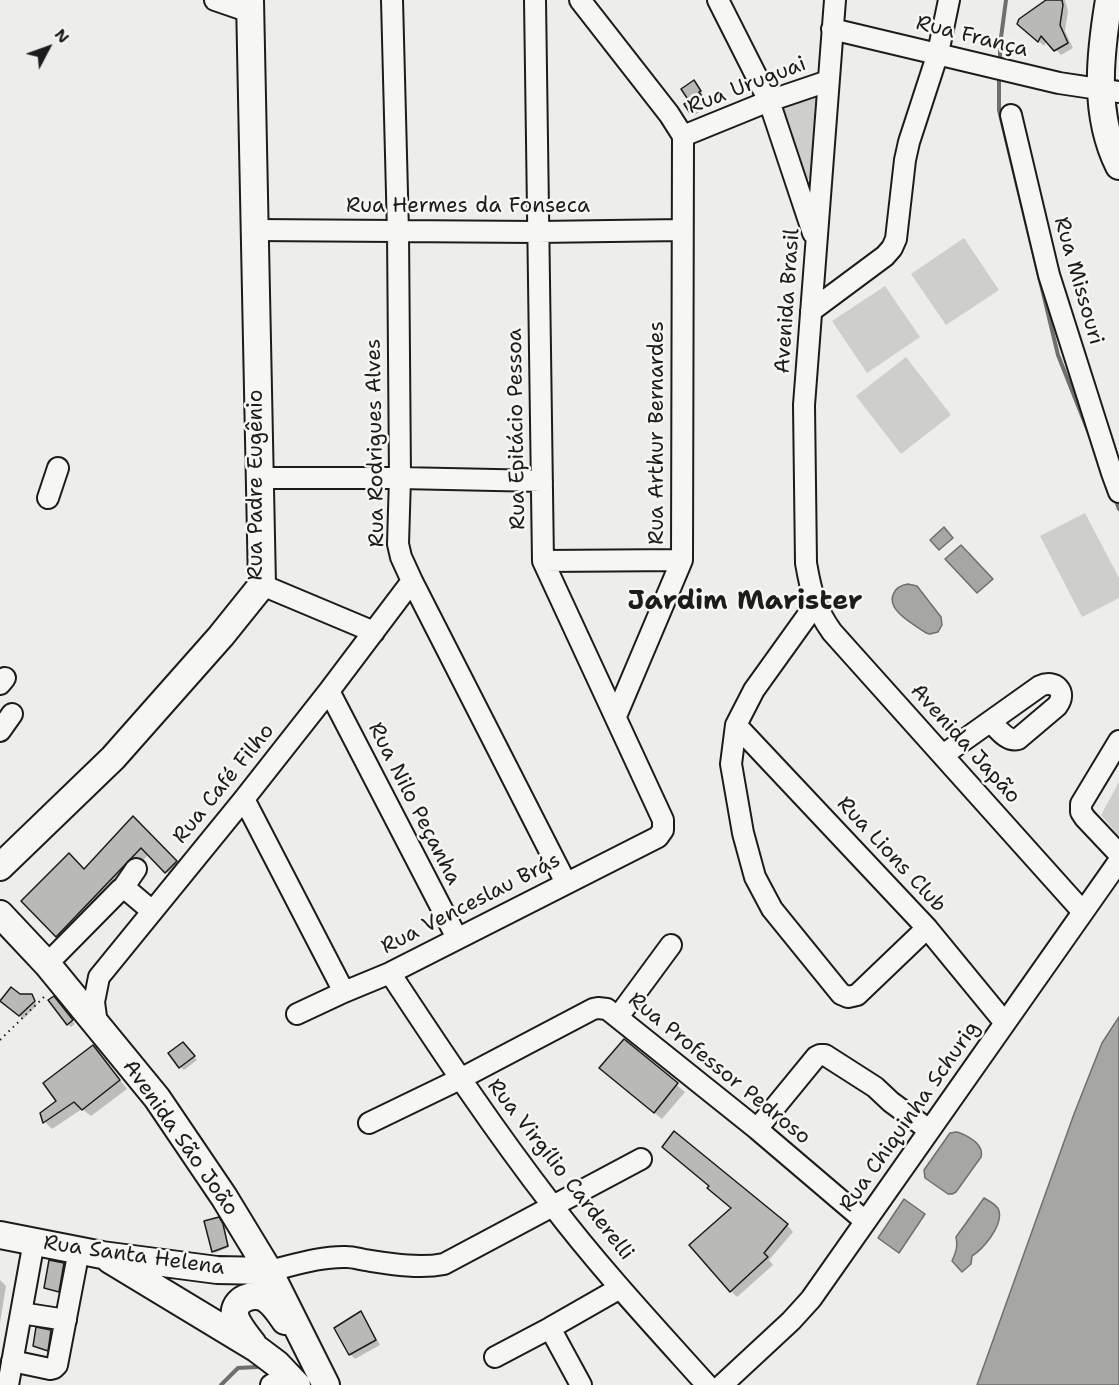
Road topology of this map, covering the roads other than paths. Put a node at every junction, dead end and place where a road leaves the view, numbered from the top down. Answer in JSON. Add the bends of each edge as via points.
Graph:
{"nodes":[{"id":1,"x":215,"y":0,"type":"edge"},
{"id":2,"x":392,"y":0,"type":"edge"},
{"id":3,"x":535,"y":0,"type":"edge"},
{"id":4,"x":580,"y":0,"type":"edge"},
{"id":5,"x":718,"y":0,"type":"edge"},
{"id":6,"x":834,"y":0,"type":"edge"},
{"id":7,"x":949,"y":0,"type":"edge"},
{"id":8,"x":1109,"y":0,"type":"edge"},
{"id":9,"x":250,"y":6,"type":"edge"},
{"id":10,"x":832,"y":28,"type":"junction"},
{"id":11,"x":938,"y":53,"type":"junction"},
{"id":12,"x":828,"y":81,"type":"junction"},
{"id":13,"x":1110,"y":90,"type":"edge"},
{"id":14,"x":769,"y":101,"type":"junction"},
{"id":15,"x":1011,"y":115,"type":"dead end"},
{"id":16,"x":683,"y":136,"type":"junction"},
{"id":17,"x":1119,"y":166,"type":"edge"},
{"id":18,"x":255,"y":230,"type":"junction"},
{"id":19,"x":682,"y":230,"type":"junction"},
{"id":20,"x":398,"y":232,"type":"junction"},
{"id":21,"x":538,"y":232,"type":"junction"},
{"id":22,"x":816,"y":242,"type":"junction"},
{"id":23,"x":811,"y":311,"type":"junction"},
{"id":24,"x":58,"y":468,"type":"dead end"},
{"id":25,"x":1115,"y":470,"type":"edge"},
{"id":26,"x":259,"y":478,"type":"junction"},
{"id":27,"x":400,"y":478,"type":"junction"},
{"id":28,"x":542,"y":481,"type":"junction"},
{"id":29,"x":1119,"y":492,"type":"edge"},
{"id":30,"x":48,"y":498,"type":"dead end"},
{"id":31,"x":682,"y":560,"type":"junction"},
{"id":32,"x":543,"y":561,"type":"junction"},
{"id":33,"x":412,"y":581,"type":"junction"},
{"id":34,"x":262,"y":585,"type":"junction"},
{"id":35,"x":815,"y":605,"type":"junction"},
{"id":36,"x":374,"y":632,"type":"junction"},
{"id":37,"x":329,"y":691,"type":"junction"},
{"id":38,"x":12,"y":714,"type":"dead end"},
{"id":39,"x":616,"y":716,"type":"junction"},
{"id":40,"x":991,"y":722,"type":"dead end"},
{"id":41,"x":736,"y":725,"type":"junction"},
{"id":42,"x":0,"y":731,"type":"edge"},
{"id":43,"x":1119,"y":741,"type":"edge"},
{"id":44,"x":943,"y":755,"type":"junction"},
{"id":45,"x":244,"y":799,"type":"junction"},
{"id":46,"x":663,"y":830,"type":"joint"},
{"id":47,"x":1119,"y":854,"type":"edge"},
{"id":48,"x":1119,"y":861,"type":"edge"},
{"id":49,"x":0,"y":867,"type":"edge"},
{"id":50,"x":136,"y":869,"type":"dead end"},
{"id":51,"x":566,"y":883,"type":"junction"},
{"id":52,"x":123,"y":888,"type":"junction"},
{"id":53,"x":152,"y":911,"type":"junction"},
{"id":54,"x":1083,"y":912,"type":"junction"},
{"id":55,"x":0,"y":914,"type":"edge"},
{"id":56,"x":927,"y":928,"type":"junction"},
{"id":57,"x":457,"y":938,"type":"junction"},
{"id":58,"x":671,"y":945,"type":"dead end"},
{"id":59,"x":54,"y":972,"type":"junction"},
{"id":60,"x":390,"y":973,"type":"junction"},
{"id":61,"x":344,"y":992,"type":"junction"},
{"id":62,"x":297,"y":1014,"type":"dead end"},
{"id":63,"x":618,"y":1017,"type":"junction"},
{"id":64,"x":1005,"y":1023,"type":"junction"},
{"id":65,"x":97,"y":1024,"type":"junction"},
{"id":66,"x":460,"y":1079,"type":"junction"},
{"id":67,"x":369,"y":1123,"type":"dead end"},
{"id":68,"x":757,"y":1129,"type":"junction"},
{"id":69,"x":929,"y":1130,"type":"junction"},
{"id":70,"x":641,"y":1159,"type":"dead end"},
{"id":71,"x":224,"y":1197,"type":"junction"},
{"id":72,"x":552,"y":1206,"type":"junction"},
{"id":73,"x":865,"y":1221,"type":"junction"},
{"id":74,"x":0,"y":1235,"type":"edge"},
{"id":75,"x":34,"y":1241,"type":"junction"},
{"id":76,"x":91,"y":1253,"type":"junction"},
{"id":77,"x":218,"y":1270,"type":"junction"},
{"id":78,"x":269,"y":1271,"type":"junction"},
{"id":79,"x":620,"y":1288,"type":"junction"},
{"id":80,"x":21,"y":1312,"type":"junction"},
{"id":81,"x":66,"y":1320,"type":"junction"},
{"id":82,"x":549,"y":1328,"type":"junction"},
{"id":83,"x":257,"y":1349,"type":"junction"},
{"id":84,"x":495,"y":1357,"type":"dead end"},
{"id":85,"x":12,"y":1361,"type":"junction"},
{"id":86,"x":320,"y":1374,"type":"edge"},
{"id":87,"x":286,"y":1382,"type":"edge"},
{"id":88,"x":8,"y":1385,"type":"edge"},
{"id":89,"x":581,"y":1385,"type":"edge"},
{"id":90,"x":707,"y":1385,"type":"edge"},
{"id":91,"x":722,"y":1385,"type":"edge"}],
"edges":[{"from":1,"to":9,"type":"street"},
{"from":2,"to":20,"type":"street","name":"Rua Rodrigues Alves"},
{"from":3,"to":21,"type":"street","name":"Rua Epitácio Pessoa"},
{"from":4,"to":16,"type":"street"},
{"from":5,"to":14,"type":"street"},
{"from":6,"to":10,"type":"street","name":"Avenida Brasil"},
{"from":7,"to":11,"type":"street"},
{"from":8,"to":13,"type":"main road","via":[[1101,61]]},
{"from":9,"to":18,"type":"main road","name":"Rua Padre Eugênio"},
{"from":10,"to":11,"type":"street","name":"Rua França"},
{"from":10,"to":12,"type":"street","name":"Avenida Brasil"},
{"from":11,"to":13,"type":"street","name":"Rua França","via":[[1059,83]]},
{"from":11,"to":23,"type":"street","via":[[909,142],[892,249]]},
{"from":12,"to":14,"type":"street","name":"Rua Uruguai"},
{"from":12,"to":22,"type":"street","name":"Avenida Brasil"},
{"from":13,"to":17,"type":"main road","via":[[1105,125]]},
{"from":14,"to":16,"type":"street","name":"Rua Uruguai"},
{"from":14,"to":22,"type":"street"},
{"from":15,"to":25,"type":"street","name":"Rua Missouri","via":[[1049,275]]},
{"from":16,"to":19,"type":"street","name":"Rua Arthur Bernardes"},
{"from":18,"to":20,"type":"street","name":"Rua Hermes da Fonseca"},
{"from":18,"to":26,"type":"main road","name":"Rua Padre Eugênio"},
{"from":19,"to":21,"type":"street","name":"Rua Hermes da Fonseca"},
{"from":19,"to":31,"type":"street","name":"Rua Arthur Bernardes"},
{"from":20,"to":21,"type":"street","name":"Rua Hermes da Fonseca"},
{"from":20,"to":27,"type":"street","name":"Rua Rodrigues Alves"},
{"from":21,"to":28,"type":"street","name":"Rua Epitácio Pessoa"},
{"from":22,"to":23,"type":"street","name":"Avenida Brasil"},
{"from":23,"to":35,"type":"street","name":"Avenida Brasil","via":[[804,405],[806,563]]},
{"from":24,"to":30,"type":"street"},
{"from":25,"to":29,"type":"street","name":"Rua Missouri"},
{"from":26,"to":27,"type":"street"},
{"from":26,"to":34,"type":"main road","name":"Rua Padre Eugênio"},
{"from":27,"to":28,"type":"street"},
{"from":27,"to":33,"type":"street","name":"Rua Rodrigues Alves","via":[[398,544]]},
{"from":28,"to":32,"type":"street","name":"Rua Epitácio Pessoa"},
{"from":31,"to":32,"type":"street"},
{"from":31,"to":39,"type":"street","name":"Rua Arthur Bernardes"},
{"from":32,"to":39,"type":"street","name":"Rua Epitácio Pessoa"},
{"from":33,"to":36,"type":"street","name":"Rua Café Filho"},
{"from":33,"to":51,"type":"street","name":"Rua Rodrigues Alves"},
{"from":34,"to":36,"type":"street"},
{"from":34,"to":49,"type":"main road","name":"Rua Padre Eugênio","via":[[113,758]]},
{"from":35,"to":41,"type":"street","via":[[754,690]]},
{"from":35,"to":44,"type":"street","name":"Avenida Japão","via":[[832,632]]},
{"from":36,"to":37,"type":"street","name":"Rua Café Filho"},
{"from":37,"to":45,"type":"street","name":"Rua Café Filho"},
{"from":37,"to":57,"type":"street","name":"Rua Nilo Peçanha"},
{"from":38,"to":42,"type":"street"},
{"from":39,"to":46,"type":"street","name":"Rua Epitácio Pessoa","via":[[663,820]]},
{"from":40,"to":44,"type":"street"},
{"from":41,"to":56,"type":"street","name":"Rua Lions Club"},
{"from":41,"to":56,"type":"street","via":[[731,764],[755,877],[772,909],[841,994],[857,995]]},
{"from":43,"to":47,"type":"street","via":[[1081,804],[1085,818]]},
{"from":44,"to":54,"type":"street","name":"Avenida Japão"},
{"from":45,"to":53,"type":"street","name":"Rua Café Filho"},
{"from":45,"to":61,"type":"street"},
{"from":46,"to":51,"type":"street","name":"Rua Venceslau Brás","via":[[658,837]]},
{"from":48,"to":54,"type":"street","name":"Rua Chiquinha Schurig"},
{"from":50,"to":52,"type":"street"},
{"from":51,"to":57,"type":"street","name":"Rua Venceslau Brás"},
{"from":52,"to":53,"type":"street"},
{"from":52,"to":59,"type":"street"},
{"from":53,"to":65,"type":"street","name":"Rua Café Filho","via":[[99,977],[94,1002]]},
{"from":54,"to":64,"type":"street","name":"Rua Chiquinha Schurig"},
{"from":55,"to":59,"type":"main road","name":"Avenida São João"},
{"from":56,"to":64,"type":"street","name":"Rua Lions Club"},
{"from":57,"to":60,"type":"street","name":"Rua Venceslau Brás"},
{"from":58,"to":63,"type":"street"},
{"from":59,"to":65,"type":"main road","name":"Avenida São João"},
{"from":60,"to":61,"type":"street","name":"Rua Venceslau Brás"},
{"from":60,"to":66,"type":"street","name":"Rua Virgílio Carderelli"},
{"from":61,"to":62,"type":"street","name":"Rua Venceslau Brás"},
{"from":63,"to":66,"type":"street","name":"Rua Professor Pedroso","via":[[607,1009],[593,1009]]},
{"from":63,"to":68,"type":"street","name":"Rua Professor Pedroso"},
{"from":64,"to":69,"type":"street","name":"Rua Chiquinha Schurig"},
{"from":65,"to":71,"type":"main road","name":"Avenida São João","via":[[157,1098]]},
{"from":66,"to":67,"type":"street","name":"Rua Professor Pedroso"},
{"from":66,"to":72,"type":"street","name":"Rua Virgílio Carderelli"},
{"from":68,"to":69,"type":"street","via":[[816,1057],[825,1055],[875,1087]]},
{"from":68,"to":73,"type":"street","name":"Rua Professor Pedroso"},
{"from":69,"to":73,"type":"street","name":"Rua Chiquinha Schurig"},
{"from":70,"to":72,"type":"street"},
{"from":71,"to":77,"type":"main road","via":[[237,1246],[230,1260]]},
{"from":71,"to":78,"type":"main road","name":"Avenida São João"},
{"from":72,"to":78,"type":"street","via":[[432,1267],[336,1257]]},
{"from":72,"to":79,"type":"street","name":"Rua Virgílio Carderelli"},
{"from":73,"to":91,"type":"street","name":"Rua Chiquinha Schurig","via":[[802,1310]]},
{"from":74,"to":75,"type":"main road","name":"Rua Santa Helena"},
{"from":75,"to":76,"type":"main road","name":"Rua Santa Helena"},
{"from":75,"to":80,"type":"street"},
{"from":76,"to":77,"type":"main road","name":"Rua Santa Helena"},
{"from":76,"to":81,"type":"street"},
{"from":76,"to":83,"type":"main road"},
{"from":77,"to":78,"type":"main road","name":"Rua Santa Helena"},
{"from":78,"to":86,"type":"main road","name":"Avenida São João"},
{"from":79,"to":82,"type":"street"},
{"from":79,"to":90,"type":"street","name":"Rua Virgílio Carderelli"},
{"from":80,"to":81,"type":"street"},
{"from":80,"to":85,"type":"street"},
{"from":81,"to":85,"type":"street","via":[[54,1368]]},
{"from":82,"to":84,"type":"street"},
{"from":82,"to":89,"type":"street"},
{"from":83,"to":86,"type":"main road","via":[[242,1329],[235,1310],[245,1298],[253,1296],[267,1299],[274,1306]]},
{"from":83,"to":87,"type":"main road"},
{"from":85,"to":88,"type":"street"}]}
